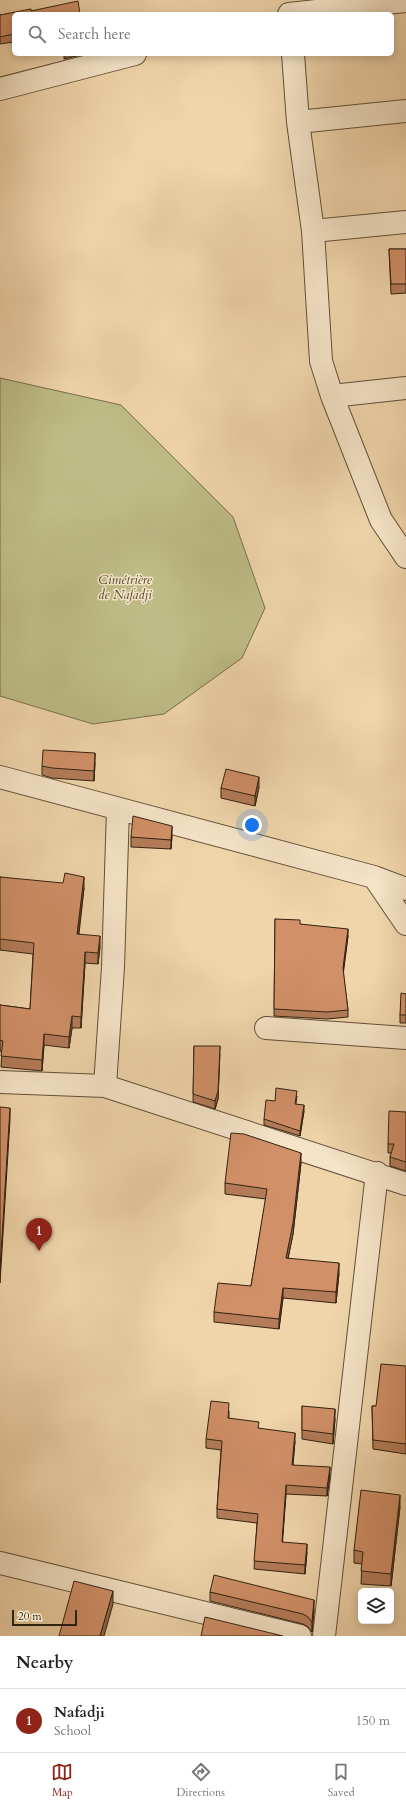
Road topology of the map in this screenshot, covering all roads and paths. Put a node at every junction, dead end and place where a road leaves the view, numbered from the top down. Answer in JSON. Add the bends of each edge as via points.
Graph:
{"nodes":[{"id":1,"x":288,"y":0,"type":"edge"},
{"id":2,"x":406,"y":1,"type":"edge"},
{"id":3,"x":289,"y":12,"type":"edge"},
{"id":4,"x":307,"y":12,"type":"edge"},
{"id":5,"x":127,"y":56,"type":"edge"},
{"id":6,"x":292,"y":56,"type":"edge"},
{"id":7,"x":0,"y":89,"type":"edge"},
{"id":8,"x":406,"y":111,"type":"edge"},
{"id":9,"x":298,"y":122,"type":"junction"},
{"id":10,"x":406,"y":222,"type":"edge"},
{"id":11,"x":313,"y":231,"type":"junction"},
{"id":12,"x":406,"y":388,"type":"edge"},
{"id":13,"x":332,"y":396,"type":"junction"},
{"id":14,"x":406,"y":557,"type":"edge"},
{"id":15,"x":0,"y":777,"type":"edge"},
{"id":16,"x":118,"y":809,"type":"junction"},
{"id":17,"x":374,"y":877,"type":"junction"},
{"id":18,"x":406,"y":889,"type":"edge"},
{"id":19,"x":406,"y":924,"type":"edge"},
{"id":20,"x":266,"y":1028,"type":"dead end"},
{"id":21,"x":406,"y":1038,"type":"edge"},
{"id":22,"x":0,"y":1082,"type":"edge"},
{"id":23,"x":106,"y":1086,"type":"junction"},
{"id":24,"x":377,"y":1174,"type":"junction"},
{"id":25,"x":406,"y":1184,"type":"edge"},
{"id":26,"x":0,"y":1563,"type":"edge"},
{"id":27,"x":300,"y":1636,"type":"edge"},
{"id":28,"x":324,"y":1636,"type":"edge"}],
"edges":[{"from":1,"to":3,"type":"street"},
{"from":2,"to":4,"type":"street"},
{"from":5,"to":7,"type":"street"},
{"from":6,"to":9,"type":"street"},
{"from":8,"to":9,"type":"street"},
{"from":9,"to":11,"type":"street"},
{"from":10,"to":11,"type":"street"},
{"from":11,"to":13,"type":"street","via":[[321,361]]},
{"from":12,"to":13,"type":"street"},
{"from":13,"to":14,"type":"street","via":[[381,520]]},
{"from":15,"to":16,"type":"street"},
{"from":16,"to":17,"type":"street"},
{"from":16,"to":23,"type":"street"},
{"from":17,"to":18,"type":"street"},
{"from":17,"to":19,"type":"street"},
{"from":20,"to":21,"type":"street"},
{"from":22,"to":23,"type":"street"},
{"from":23,"to":24,"type":"street"},
{"from":24,"to":25,"type":"street"},
{"from":24,"to":28,"type":"street"},
{"from":26,"to":27,"type":"street"}]}
